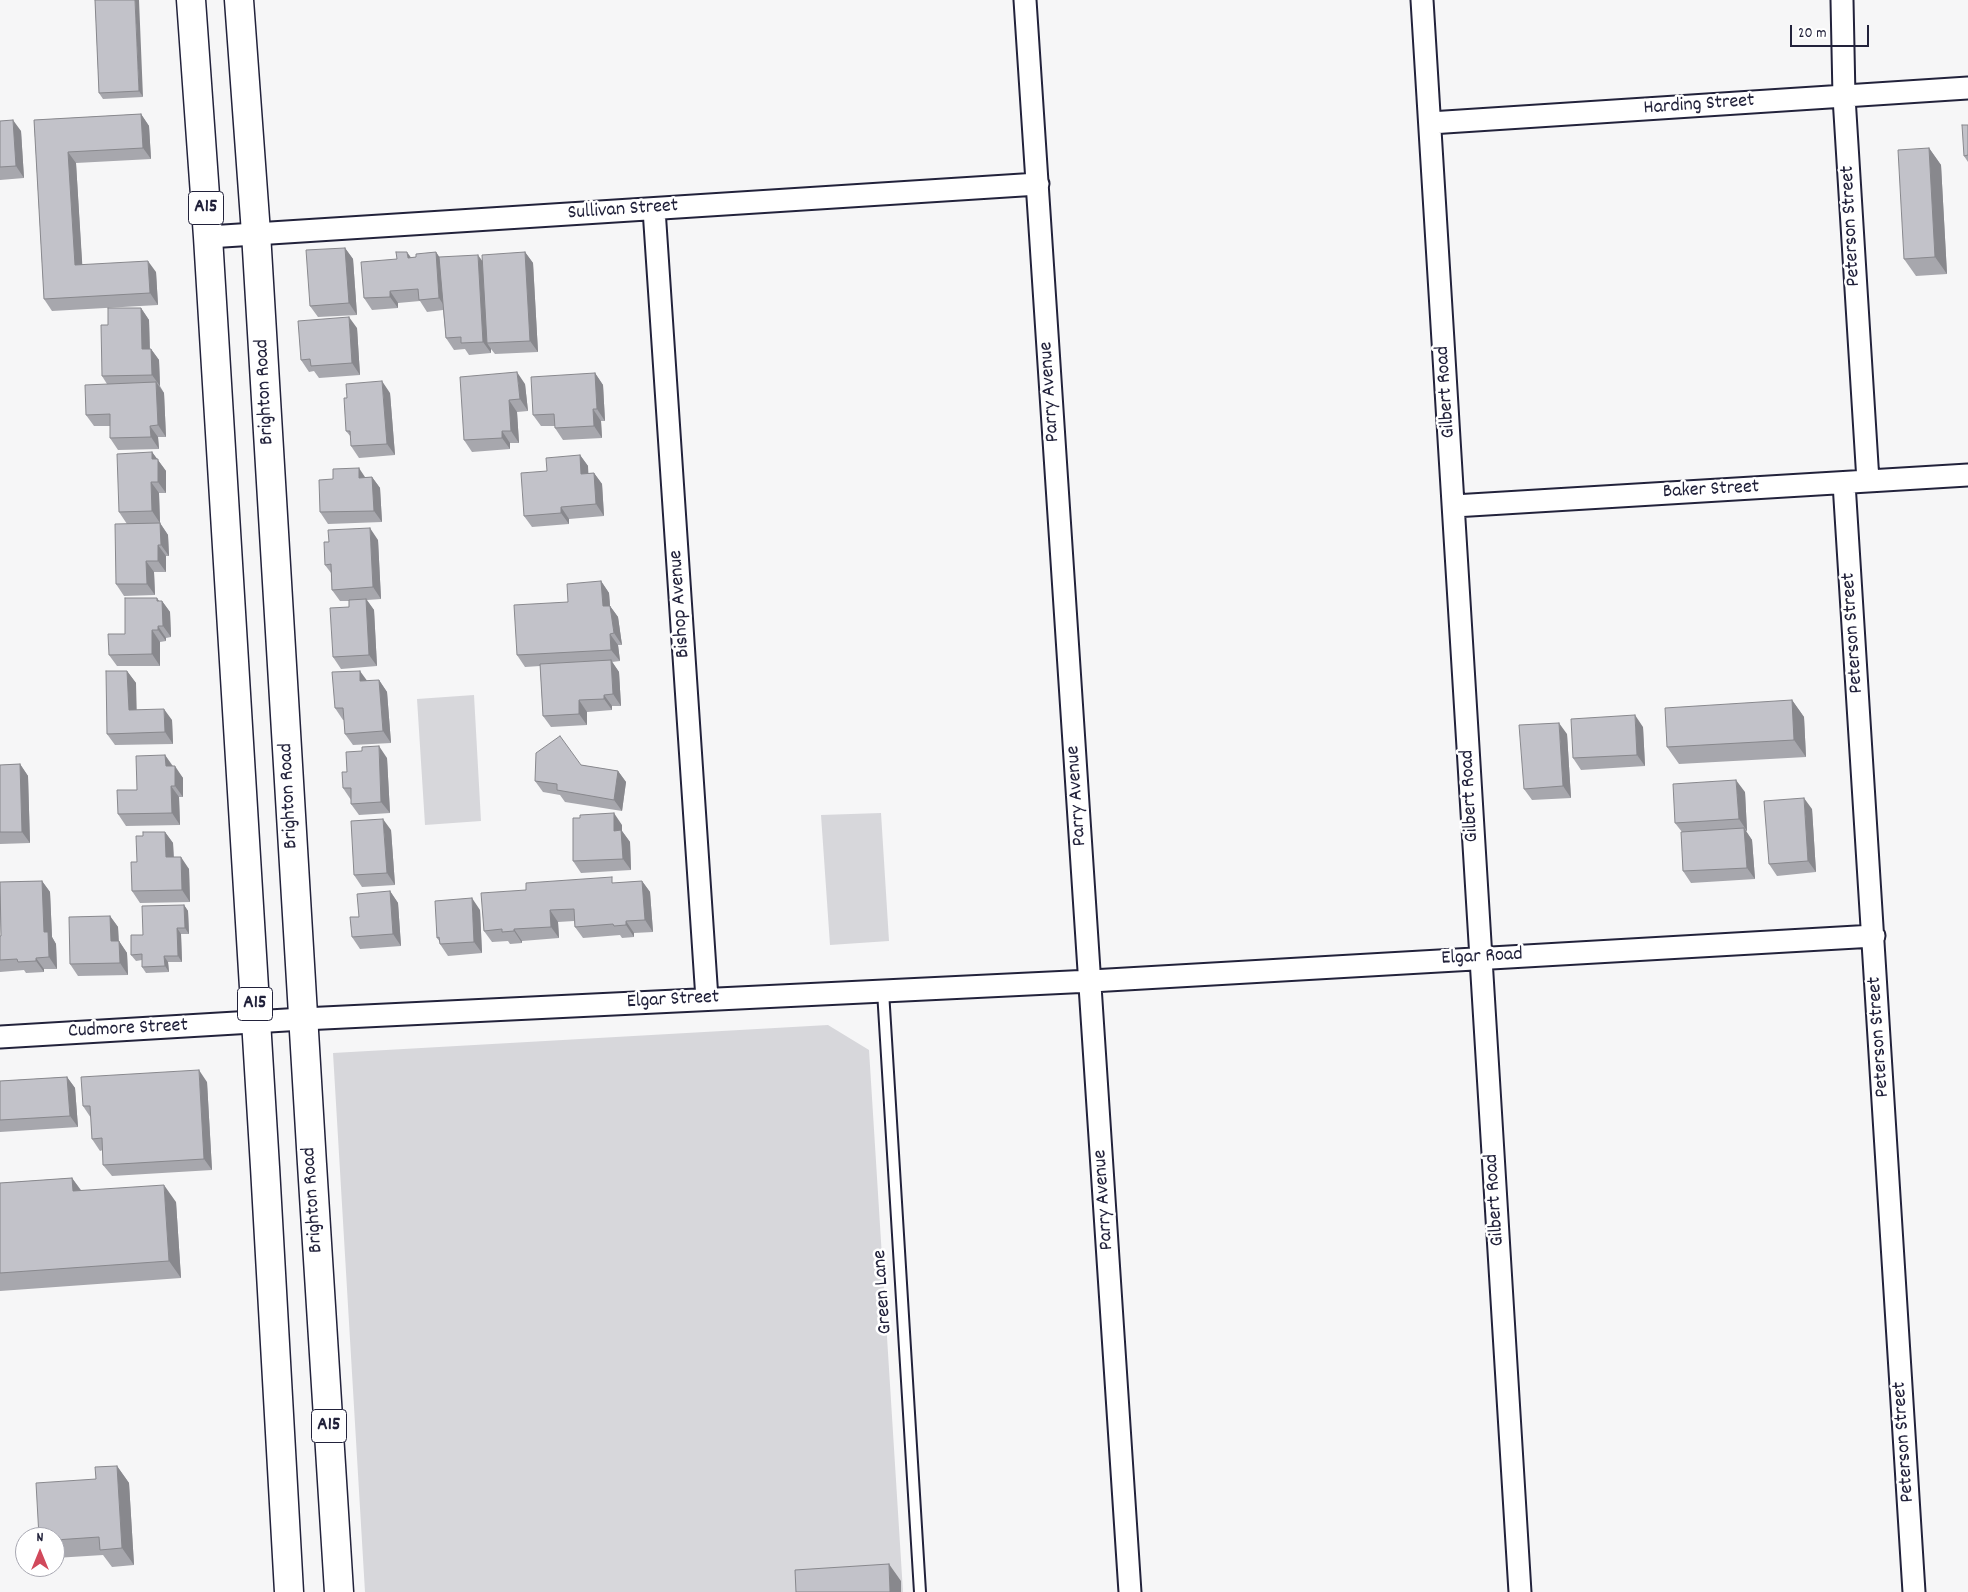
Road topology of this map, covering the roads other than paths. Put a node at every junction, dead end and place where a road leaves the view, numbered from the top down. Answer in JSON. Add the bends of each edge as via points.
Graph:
{"nodes":[{"id":1,"x":191,"y":0,"type":"edge"},
{"id":2,"x":240,"y":0,"type":"edge"},
{"id":3,"x":1025,"y":0,"type":"edge"},
{"id":4,"x":1422,"y":0,"type":"edge"},
{"id":5,"x":1842,"y":0,"type":"edge"},
{"id":6,"x":1968,"y":88,"type":"edge"},
{"id":7,"x":1844,"y":96,"type":"junction"},
{"id":8,"x":1430,"y":124,"type":"junction"},
{"id":9,"x":1038,"y":184,"type":"junction"},
{"id":10,"x":654,"y":209,"type":"junction"},
{"id":11,"x":256,"y":234,"type":"junction"},
{"id":12,"x":208,"y":236,"type":"junction"},
{"id":13,"x":1968,"y":475,"type":"edge"},
{"id":14,"x":1868,"y":481,"type":"junction"},
{"id":15,"x":1844,"y":483,"type":"junction"},
{"id":16,"x":1454,"y":506,"type":"junction"},
{"id":17,"x":1874,"y":936,"type":"junction"},
{"id":18,"x":1481,"y":958,"type":"junction"},
{"id":19,"x":1091,"y":981,"type":"junction"},
{"id":20,"x":883,"y":991,"type":"junction"},
{"id":21,"x":707,"y":999,"type":"junction"},
{"id":22,"x":303,"y":1019,"type":"junction"},
{"id":23,"x":256,"y":1022,"type":"junction"},
{"id":24,"x":0,"y":1037,"type":"edge"},
{"id":25,"x":289,"y":1592,"type":"edge"},
{"id":26,"x":339,"y":1592,"type":"edge"},
{"id":27,"x":920,"y":1592,"type":"edge"},
{"id":28,"x":1130,"y":1592,"type":"edge"},
{"id":29,"x":1520,"y":1592,"type":"edge"},
{"id":30,"x":1914,"y":1592,"type":"edge"}],
"edges":[{"from":1,"to":12,"type":"main road","number":"A15"},
{"from":2,"to":11,"type":"main road","name":"Brighton Road","number":"A15"},
{"from":3,"to":9,"type":"street","name":"Parry Avenue"},
{"from":4,"to":8,"type":"street","name":"Gilbert Road"},
{"from":5,"to":7,"type":"street","name":"Peterson Street"},
{"from":6,"to":7,"type":"street","name":"Harding Street"},
{"from":7,"to":8,"type":"street","name":"Harding Street"},
{"from":7,"to":14,"type":"street","name":"Peterson Street"},
{"from":8,"to":16,"type":"street","name":"Gilbert Road"},
{"from":9,"to":10,"type":"street","name":"Sullivan Street"},
{"from":9,"to":19,"type":"street","name":"Parry Avenue"},
{"from":10,"to":11,"type":"street","name":"Sullivan Street"},
{"from":10,"to":21,"type":"street","name":"Bishop Avenue"},
{"from":11,"to":12,"type":"street","name":"Sullivan Street"},
{"from":11,"to":22,"type":"main road","name":"Brighton Road","number":"A15"},
{"from":12,"to":23,"type":"main road","number":"A15"},
{"from":13,"to":14,"type":"street","name":"Baker Street"},
{"from":14,"to":15,"type":"street","name":"Baker Street"},
{"from":15,"to":16,"type":"street","name":"Baker Street"},
{"from":15,"to":17,"type":"street","name":"Peterson Street"},
{"from":16,"to":18,"type":"street","name":"Gilbert Road"},
{"from":17,"to":18,"type":"street","name":"Elgar Road"},
{"from":17,"to":30,"type":"street","name":"Peterson Street"},
{"from":18,"to":19,"type":"street","name":"Elgar Road"},
{"from":18,"to":29,"type":"street","name":"Gilbert Road"},
{"from":19,"to":20,"type":"street","name":"Elgar Street"},
{"from":19,"to":28,"type":"street","name":"Parry Avenue"},
{"from":20,"to":21,"type":"street","name":"Elgar Street"},
{"from":20,"to":27,"type":"lane","name":"Green Lane"},
{"from":21,"to":22,"type":"street","name":"Elgar Street"},
{"from":22,"to":23,"type":"street","name":"Elgar Street"},
{"from":22,"to":26,"type":"main road","name":"Brighton Road","number":"A15"},
{"from":23,"to":24,"type":"street","name":"Cudmore Street"},
{"from":23,"to":25,"type":"main road","number":"A15"}]}
